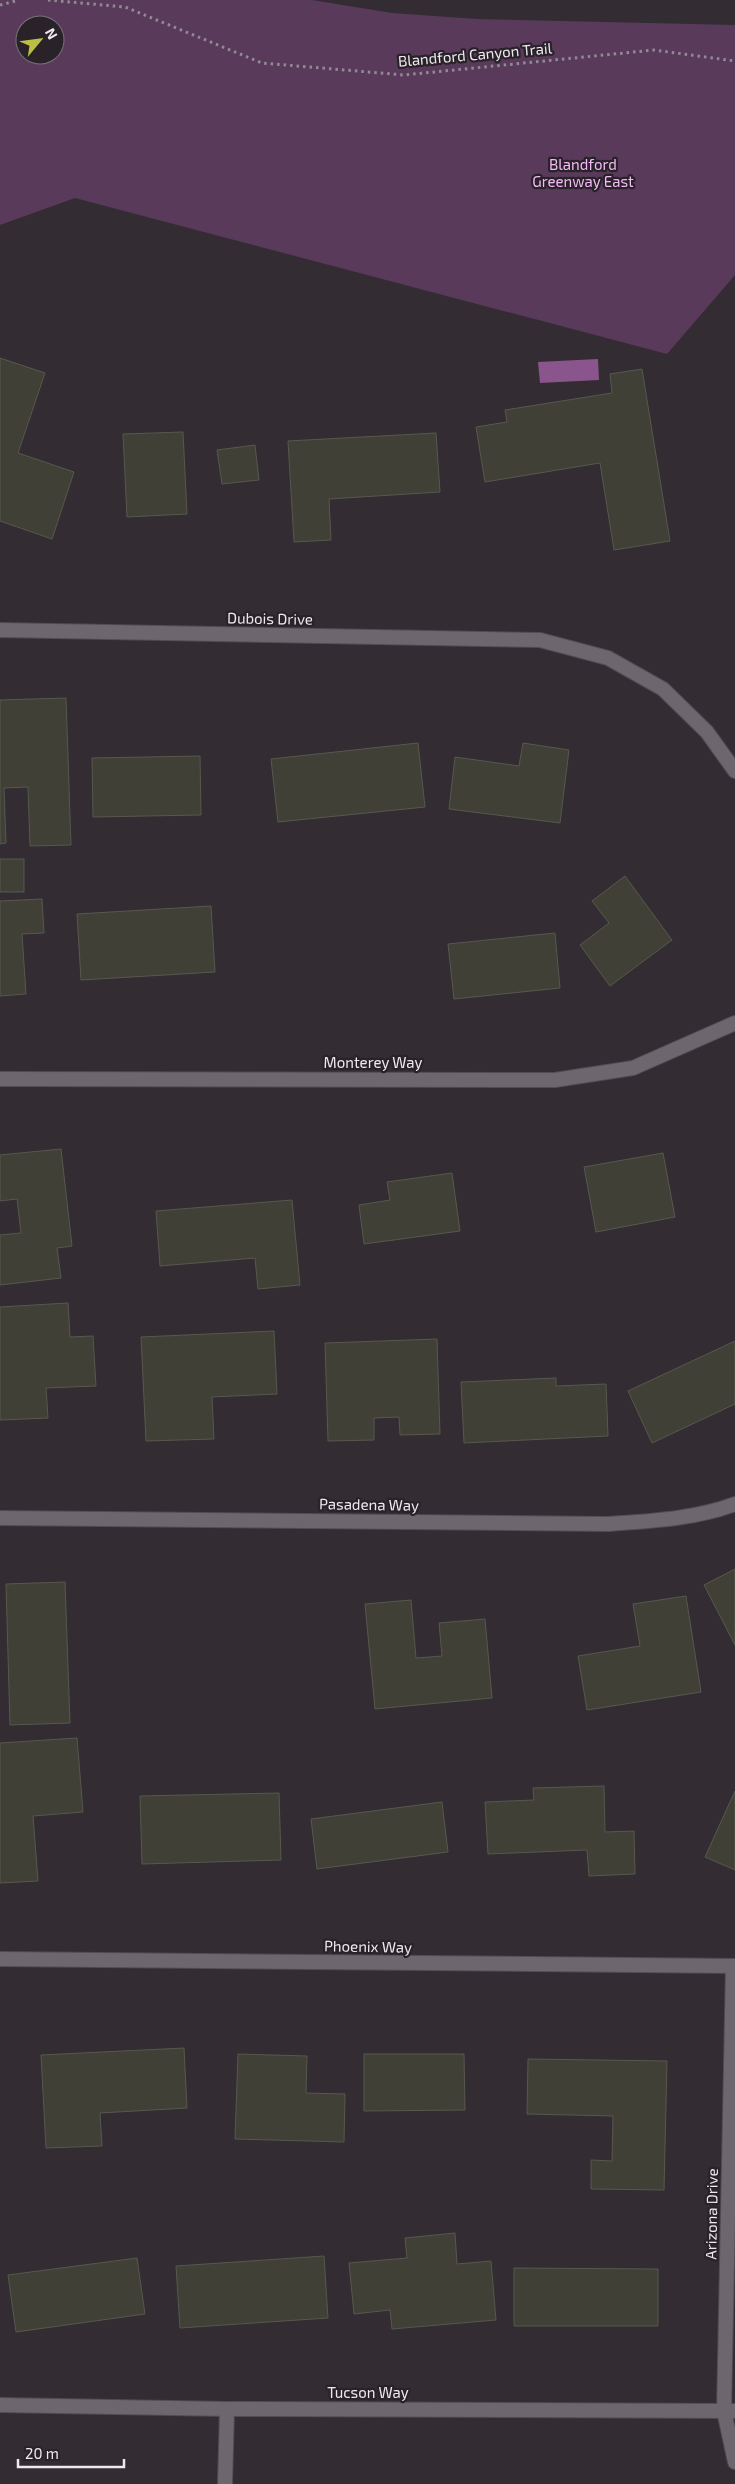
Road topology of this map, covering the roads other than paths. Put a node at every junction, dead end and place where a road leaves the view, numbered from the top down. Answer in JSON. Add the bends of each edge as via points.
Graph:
{"nodes":[{"id":1,"x":0,"y":630,"type":"edge"},
{"id":2,"x":735,"y":771,"type":"edge"},
{"id":3,"x":735,"y":1023,"type":"edge"},
{"id":4,"x":0,"y":1079,"type":"edge"},
{"id":5,"x":735,"y":1504,"type":"edge"},
{"id":6,"x":0,"y":1518,"type":"edge"},
{"id":7,"x":0,"y":1959,"type":"edge"},
{"id":8,"x":734,"y":1966,"type":"edge"},
{"id":9,"x":0,"y":2405,"type":"edge"},
{"id":10,"x":227,"y":2409,"type":"junction"},
{"id":11,"x":729,"y":2410,"type":"edge"},
{"id":12,"x":735,"y":2462,"type":"edge"},
{"id":13,"x":225,"y":2484,"type":"edge"}],
"edges":[{"from":1,"to":2,"type":"street","name":"Dubois Drive","via":[[540,640],[608,658],[663,689],[707,732]]},
{"from":3,"to":4,"type":"street","name":"Monterey Way","via":[[633,1068],[554,1080]]},
{"from":5,"to":6,"type":"street","name":"Pasadena Way","via":[[666,1519],[608,1524]]},
{"from":7,"to":8,"type":"street","name":"Phoenix Way"},
{"from":8,"to":11,"type":"street","name":"Arizona Drive"},
{"from":9,"to":10,"type":"street","name":"Tucson Way"},
{"from":10,"to":11,"type":"street","name":"Tucson Way"},
{"from":10,"to":13,"type":"street"},
{"from":11,"to":12,"type":"street","name":"Arizona Drive"}]}
